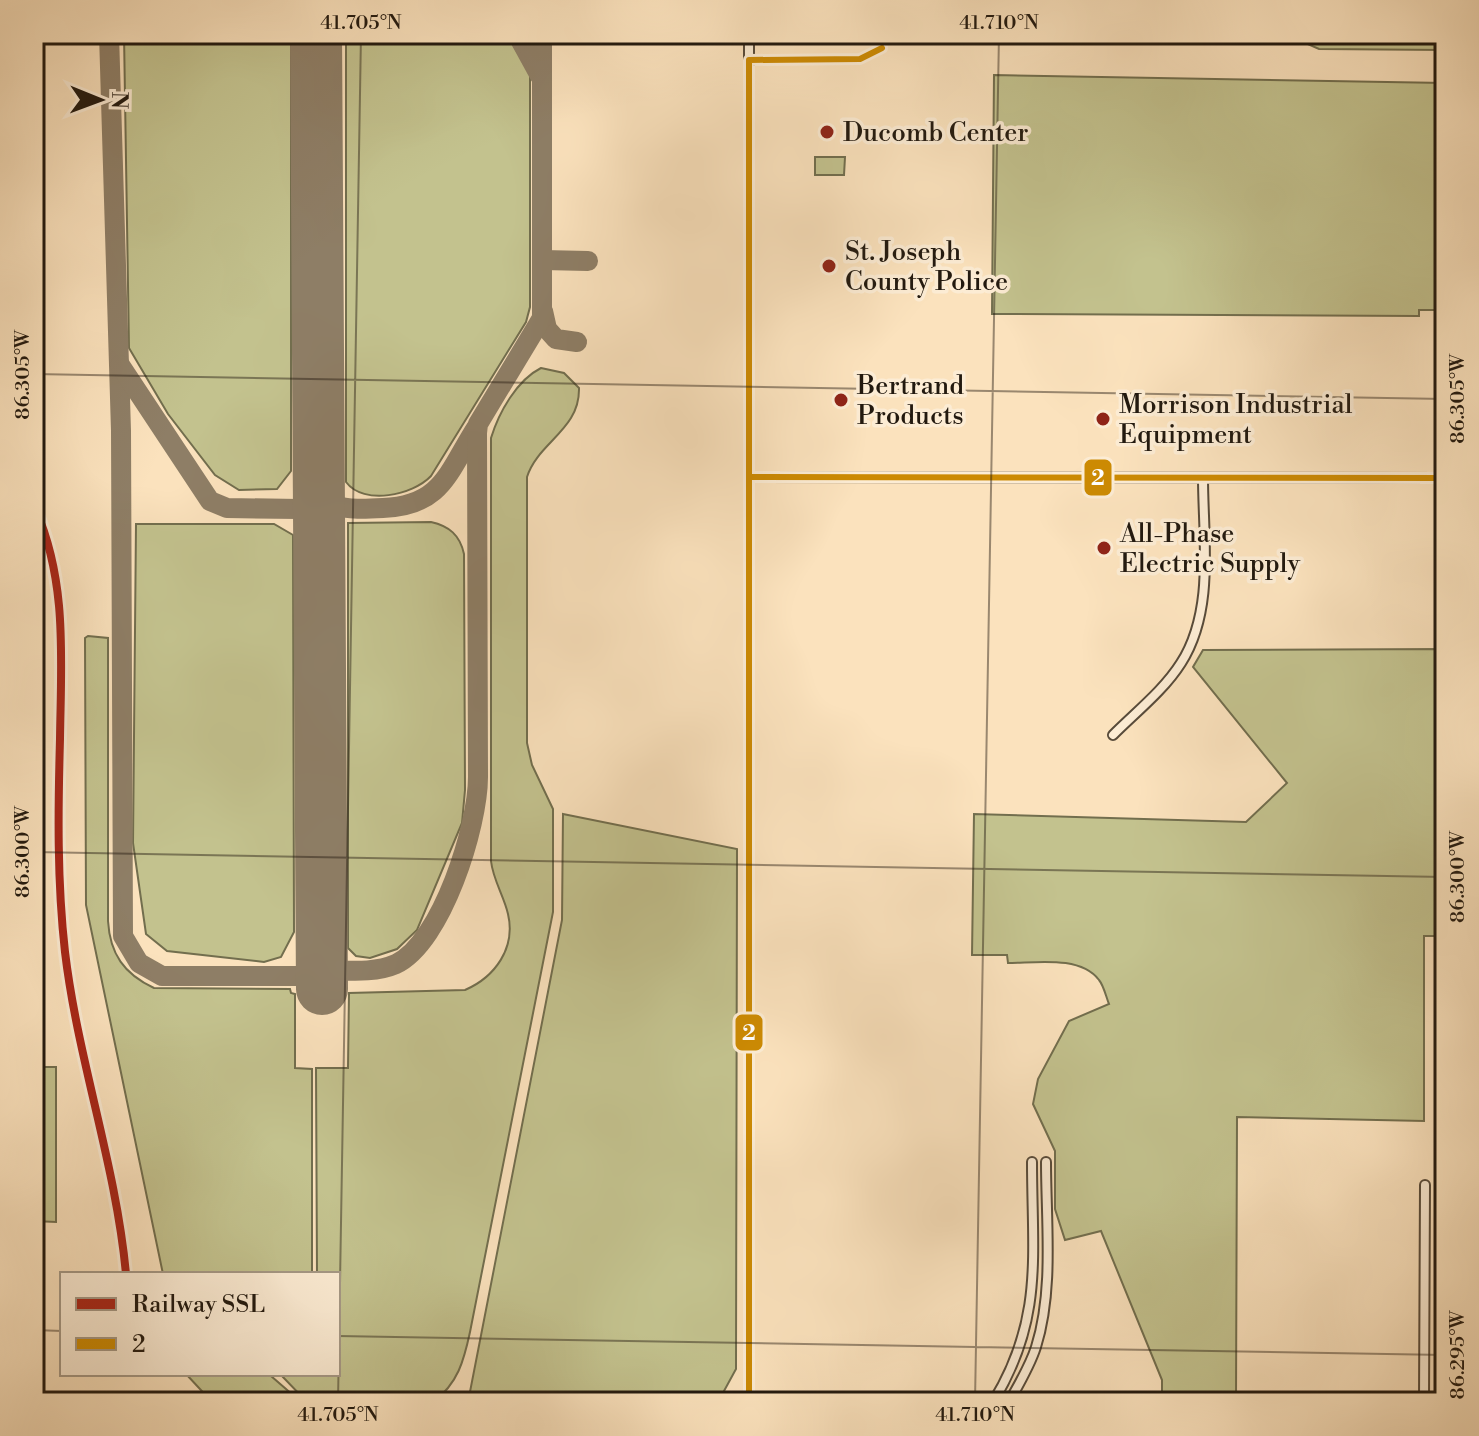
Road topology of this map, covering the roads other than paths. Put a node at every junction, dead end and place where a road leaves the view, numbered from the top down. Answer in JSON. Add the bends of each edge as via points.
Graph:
{"nodes":[{"id":1,"x":749,"y":34,"type":"edge"},
{"id":2,"x":751,"y":477,"type":"junction"},
{"id":3,"x":1203,"y":478,"type":"junction"},
{"id":4,"x":1445,"y":478,"type":"edge"},
{"id":5,"x":1113,"y":735,"type":"dead end"},
{"id":6,"x":1032,"y":1162,"type":"dead end"},
{"id":7,"x":1046,"y":1162,"type":"dead end"},
{"id":8,"x":1425,"y":1185,"type":"dead end"},
{"id":9,"x":749,"y":1402,"type":"edge"},
{"id":10,"x":993,"y":1402,"type":"edge"},
{"id":11,"x":1009,"y":1402,"type":"edge"},
{"id":12,"x":1424,"y":1402,"type":"edge"}],
"edges":[{"from":1,"to":2,"type":"street"},
{"from":2,"to":3,"type":"street"},
{"from":2,"to":9,"type":"street"},
{"from":3,"to":4,"type":"street"},
{"from":3,"to":5,"type":"street","via":[[1203,590],[1196,634],[1169,679]]},
{"from":6,"to":10,"type":"street","via":[[1030,1313],[1017,1359]]},
{"from":7,"to":11,"type":"street","via":[[1041,1327],[1030,1364]]},
{"from":8,"to":12,"type":"street"}]}
